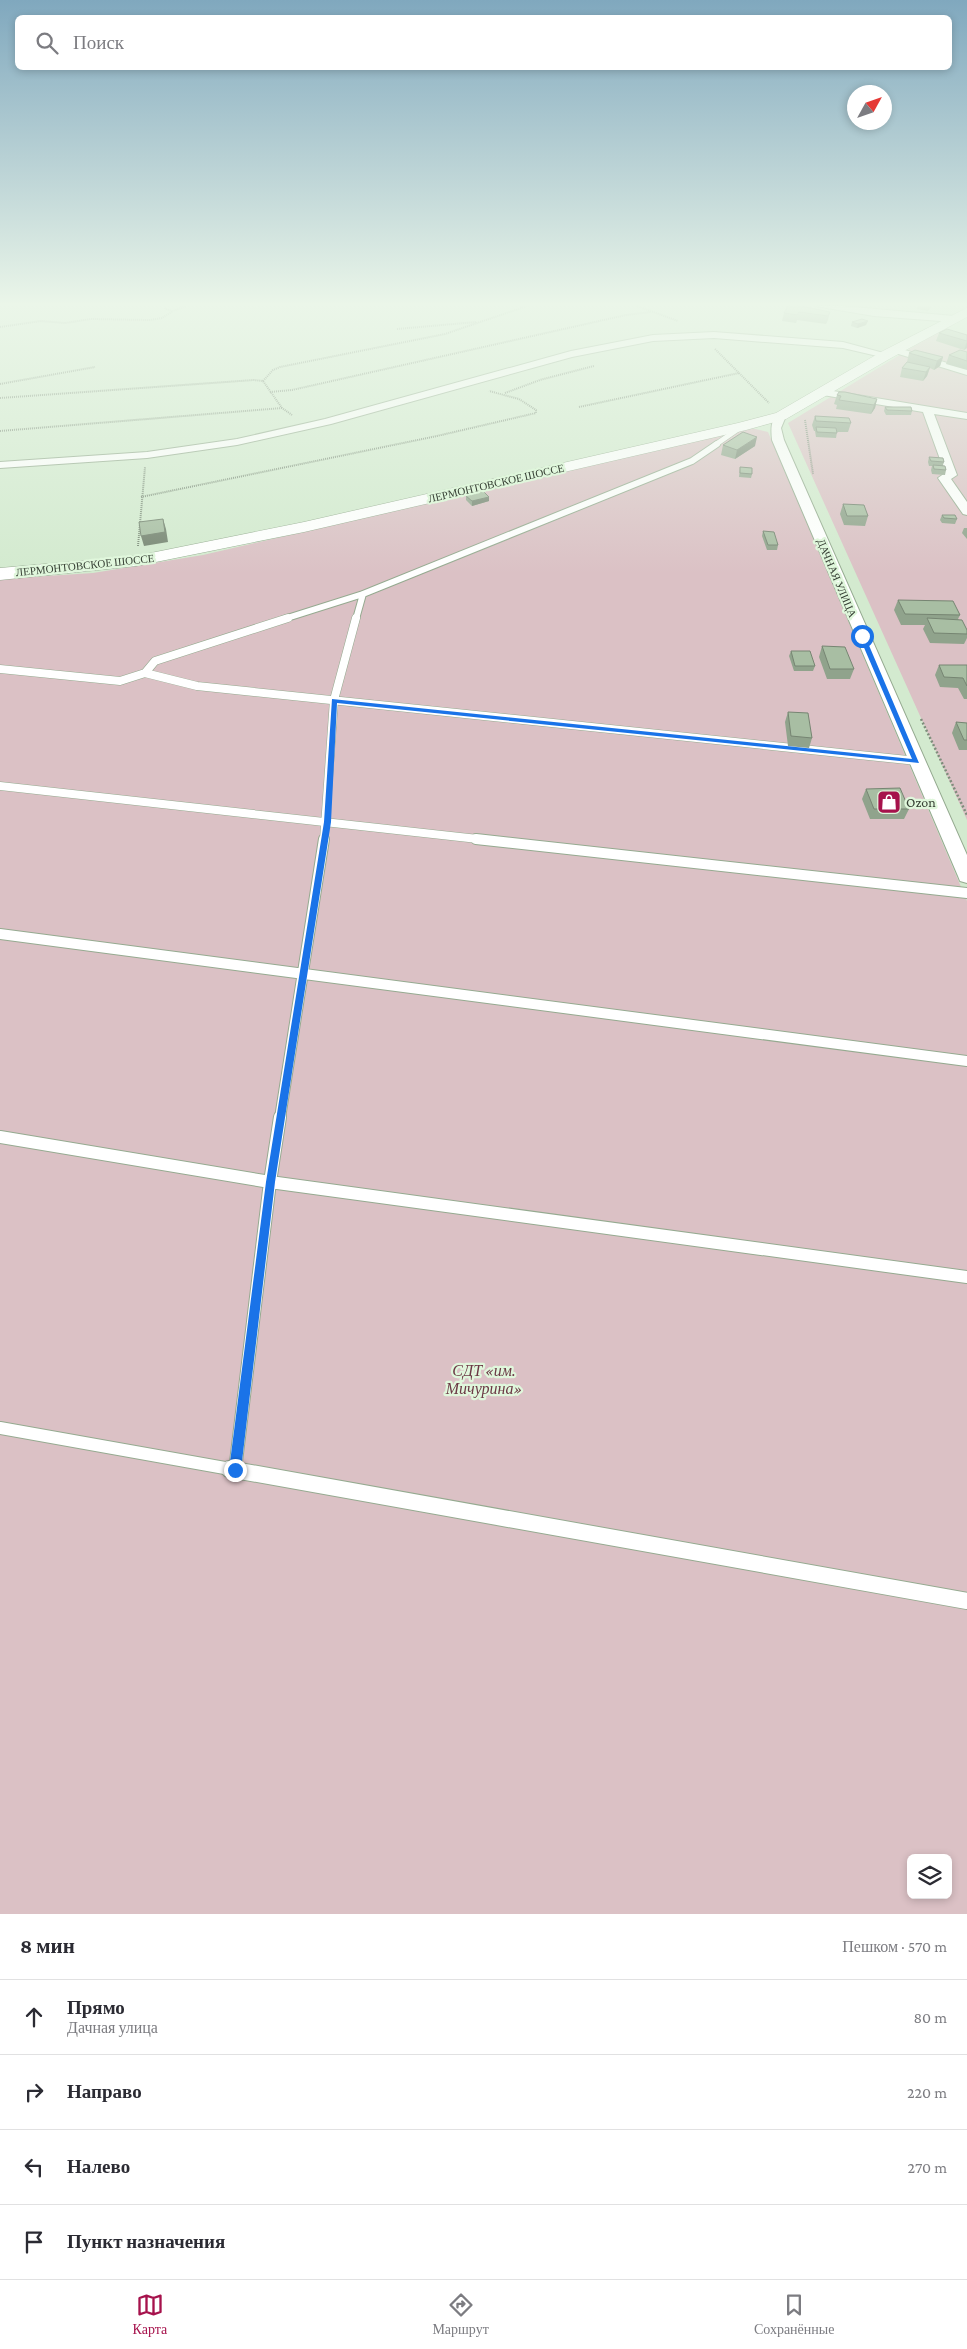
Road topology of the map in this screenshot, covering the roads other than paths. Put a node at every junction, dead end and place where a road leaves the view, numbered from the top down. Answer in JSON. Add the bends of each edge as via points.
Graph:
{"nodes":[{"id":1,"x":420,"y":395,"type":"edge"},
{"id":2,"x":815,"y":395,"type":"edge"},
{"id":3,"x":842,"y":395,"type":"edge"},
{"id":4,"x":927,"y":409,"type":"junction"},
{"id":5,"x":781,"y":416,"type":"junction"},
{"id":6,"x":967,"y":416,"type":"edge"},
{"id":7,"x":741,"y":427,"type":"junction"},
{"id":8,"x":0,"y":465,"type":"edge"},
{"id":9,"x":967,"y":511,"type":"edge"},
{"id":10,"x":0,"y":574,"type":"edge"},
{"id":11,"x":363,"y":594,"type":"junction"},
{"id":12,"x":0,"y":669,"type":"edge"},
{"id":13,"x":145,"y":673,"type":"junction"},
{"id":14,"x":334,"y":700,"type":"junction"},
{"id":15,"x":917,"y":761,"type":"junction"},
{"id":16,"x":0,"y":786,"type":"edge"},
{"id":17,"x":327,"y":822,"type":"junction"},
{"id":18,"x":967,"y":876,"type":"edge"},
{"id":19,"x":967,"y":893,"type":"edge"},
{"id":20,"x":0,"y":934,"type":"edge"},
{"id":21,"x":303,"y":975,"type":"junction"},
{"id":22,"x":967,"y":1061,"type":"edge"},
{"id":23,"x":0,"y":1137,"type":"edge"},
{"id":24,"x":270,"y":1182,"type":"junction"},
{"id":25,"x":967,"y":1277,"type":"edge"},
{"id":26,"x":0,"y":1428,"type":"edge"},
{"id":27,"x":235,"y":1470,"type":"junction"},
{"id":28,"x":967,"y":1601,"type":"edge"}],
"edges":[{"from":1,"to":8,"type":"street","via":[[284,433],[147,455]]},
{"from":2,"to":5,"type":"street","name":"ЛЕРМОНТОВСКОЕ ШОССЕ"},
{"from":3,"to":4,"type":"street"},
{"from":4,"to":6,"type":"street"},
{"from":4,"to":9,"type":"street","via":[[951,475],[944,478]]},
{"from":5,"to":7,"type":"street","name":"ЛЕРМОНТОВСКОЕ ШОССЕ"},
{"from":5,"to":15,"type":"street","name":"ДАЧНАЯ УЛИЦА","via":[[776,428],[778,440]]},
{"from":7,"to":10,"type":"street","name":"ЛЕРМОНТОВСКОЕ ШОССЕ","via":[[304,527],[136,561]]},
{"from":7,"to":11,"type":"lane","via":[[692,461]]},
{"from":11,"to":13,"type":"lane","via":[[155,661]]},
{"from":11,"to":14,"type":"lane"},
{"from":12,"to":13,"type":"lane","via":[[120,681]]},
{"from":13,"to":14,"type":"lane","via":[[197,686]]},
{"from":14,"to":15,"type":"lane"},
{"from":14,"to":17,"type":"lane"},
{"from":15,"to":18,"type":"street","name":"ДАЧНАЯ УЛИЦА"},
{"from":16,"to":17,"type":"lane"},
{"from":17,"to":19,"type":"lane"},
{"from":17,"to":21,"type":"lane"},
{"from":20,"to":21,"type":"lane"},
{"from":21,"to":22,"type":"lane"},
{"from":21,"to":24,"type":"lane"},
{"from":23,"to":24,"type":"lane"},
{"from":24,"to":25,"type":"lane"},
{"from":24,"to":27,"type":"lane"},
{"from":26,"to":27,"type":"lane"},
{"from":27,"to":28,"type":"lane"}]}
